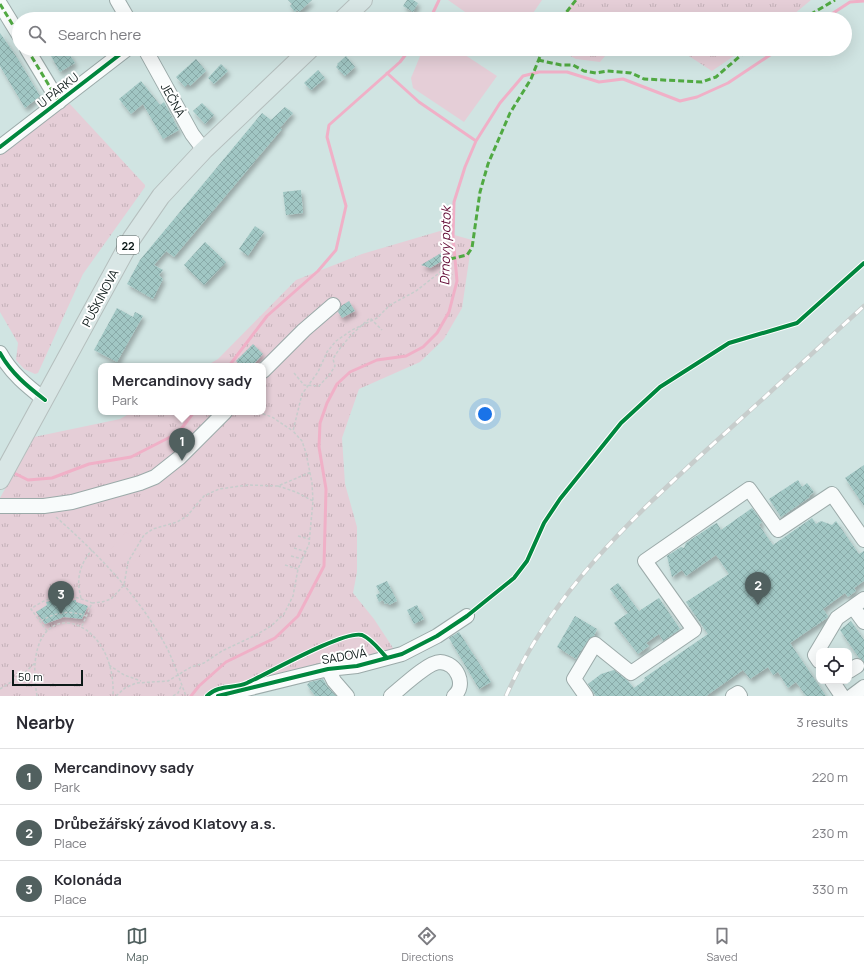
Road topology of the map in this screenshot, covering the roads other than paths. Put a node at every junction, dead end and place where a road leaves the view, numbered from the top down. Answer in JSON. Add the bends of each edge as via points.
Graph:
{"nodes":[{"id":1,"x":117,"y":0,"type":"edge"},
{"id":2,"x":363,"y":0,"type":"edge"},
{"id":3,"x":0,"y":4,"type":"edge"},
{"id":4,"x":124,"y":12,"type":"edge"},
{"id":5,"x":350,"y":12,"type":"edge"},
{"id":6,"x":12,"y":24,"type":"edge"},
{"id":7,"x":31,"y":56,"type":"edge"},
{"id":8,"x":118,"y":56,"type":"edge"},
{"id":9,"x":148,"y":56,"type":"edge"},
{"id":10,"x":303,"y":56,"type":"edge"},
{"id":11,"x":59,"y":102,"type":"junction"},
{"id":12,"x":0,"y":147,"type":"edge"},
{"id":13,"x":204,"y":150,"type":"junction"},
{"id":14,"x":333,"y":305,"type":"dead end"},
{"id":15,"x":0,"y":353,"type":"edge"},
{"id":16,"x":266,"y":369,"type":"edge"},
{"id":17,"x":45,"y":400,"type":"junction"},
{"id":18,"x":222,"y":415,"type":"edge"},
{"id":19,"x":0,"y":480,"type":"edge"},
{"id":20,"x":0,"y":506,"type":"edge"},
{"id":21,"x":864,"y":540,"type":"edge"},
{"id":22,"x":858,"y":603,"type":"edge"},
{"id":23,"x":467,"y":616,"type":"dead end"},
{"id":24,"x":864,"y":622,"type":"edge"},
{"id":25,"x":819,"y":648,"type":"edge"},
{"id":26,"x":328,"y":669,"type":"junction"},
{"id":27,"x":835,"y":684,"type":"edge"},
{"id":28,"x":864,"y":687,"type":"edge"},
{"id":29,"x":218,"y":696,"type":"edge"},
{"id":30,"x":346,"y":696,"type":"edge"},
{"id":31,"x":391,"y":696,"type":"edge"},
{"id":32,"x":454,"y":696,"type":"edge"},
{"id":33,"x":586,"y":696,"type":"edge"},
{"id":34,"x":733,"y":696,"type":"edge"},
{"id":35,"x":740,"y":696,"type":"edge"},
{"id":36,"x":842,"y":696,"type":"edge"},
{"id":37,"x":852,"y":696,"type":"edge"}],
"edges":[{"from":1,"to":4,"type":"street"},
{"from":2,"to":5,"type":"main road"},
{"from":3,"to":6,"type":"street"},
{"from":7,"to":11,"type":"street"},
{"from":8,"to":11,"type":"street","name":"U PARKU"},
{"from":9,"to":13,"type":"street","name":"JEČNÁ","via":[[192,134]]},
{"from":10,"to":13,"type":"main road","name":"PUŠKINOVA","number":"22"},
{"from":11,"to":12,"type":"street","name":"U PARKU"},
{"from":13,"to":17,"type":"main road","name":"PUŠKINOVA","number":"22","via":[[161,196],[132,238]]},
{"from":14,"to":16,"type":"street"},
{"from":15,"to":17,"type":"street","via":[[20,381]]},
{"from":17,"to":19,"type":"main road","name":"PUŠKINOVA","number":"22"},
{"from":18,"to":20,"type":"street","via":[[179,458],[155,477],[72,502],[44,506]]},
{"from":21,"to":33,"type":"street","via":[[832,494],[778,530],[749,489],[645,561],[694,630],[631,673],[595,644],[574,679]]},
{"from":22,"to":24,"type":"street"},
{"from":22,"to":25,"type":"street","via":[[837,618]]},
{"from":23,"to":26,"type":"street","name":"SADOVÁ","via":[[402,654],[357,666]]},
{"from":26,"to":29,"type":"street","name":"SADOVÁ"},
{"from":26,"to":30,"type":"street"},
{"from":27,"to":36,"type":"street"},
{"from":28,"to":37,"type":"street"},
{"from":31,"to":32,"type":"street","via":[[429,666],[439,662],[449,665],[458,672],[461,682],[459,692]]},
{"from":34,"to":35,"type":"street","via":[[738,693]]}]}
